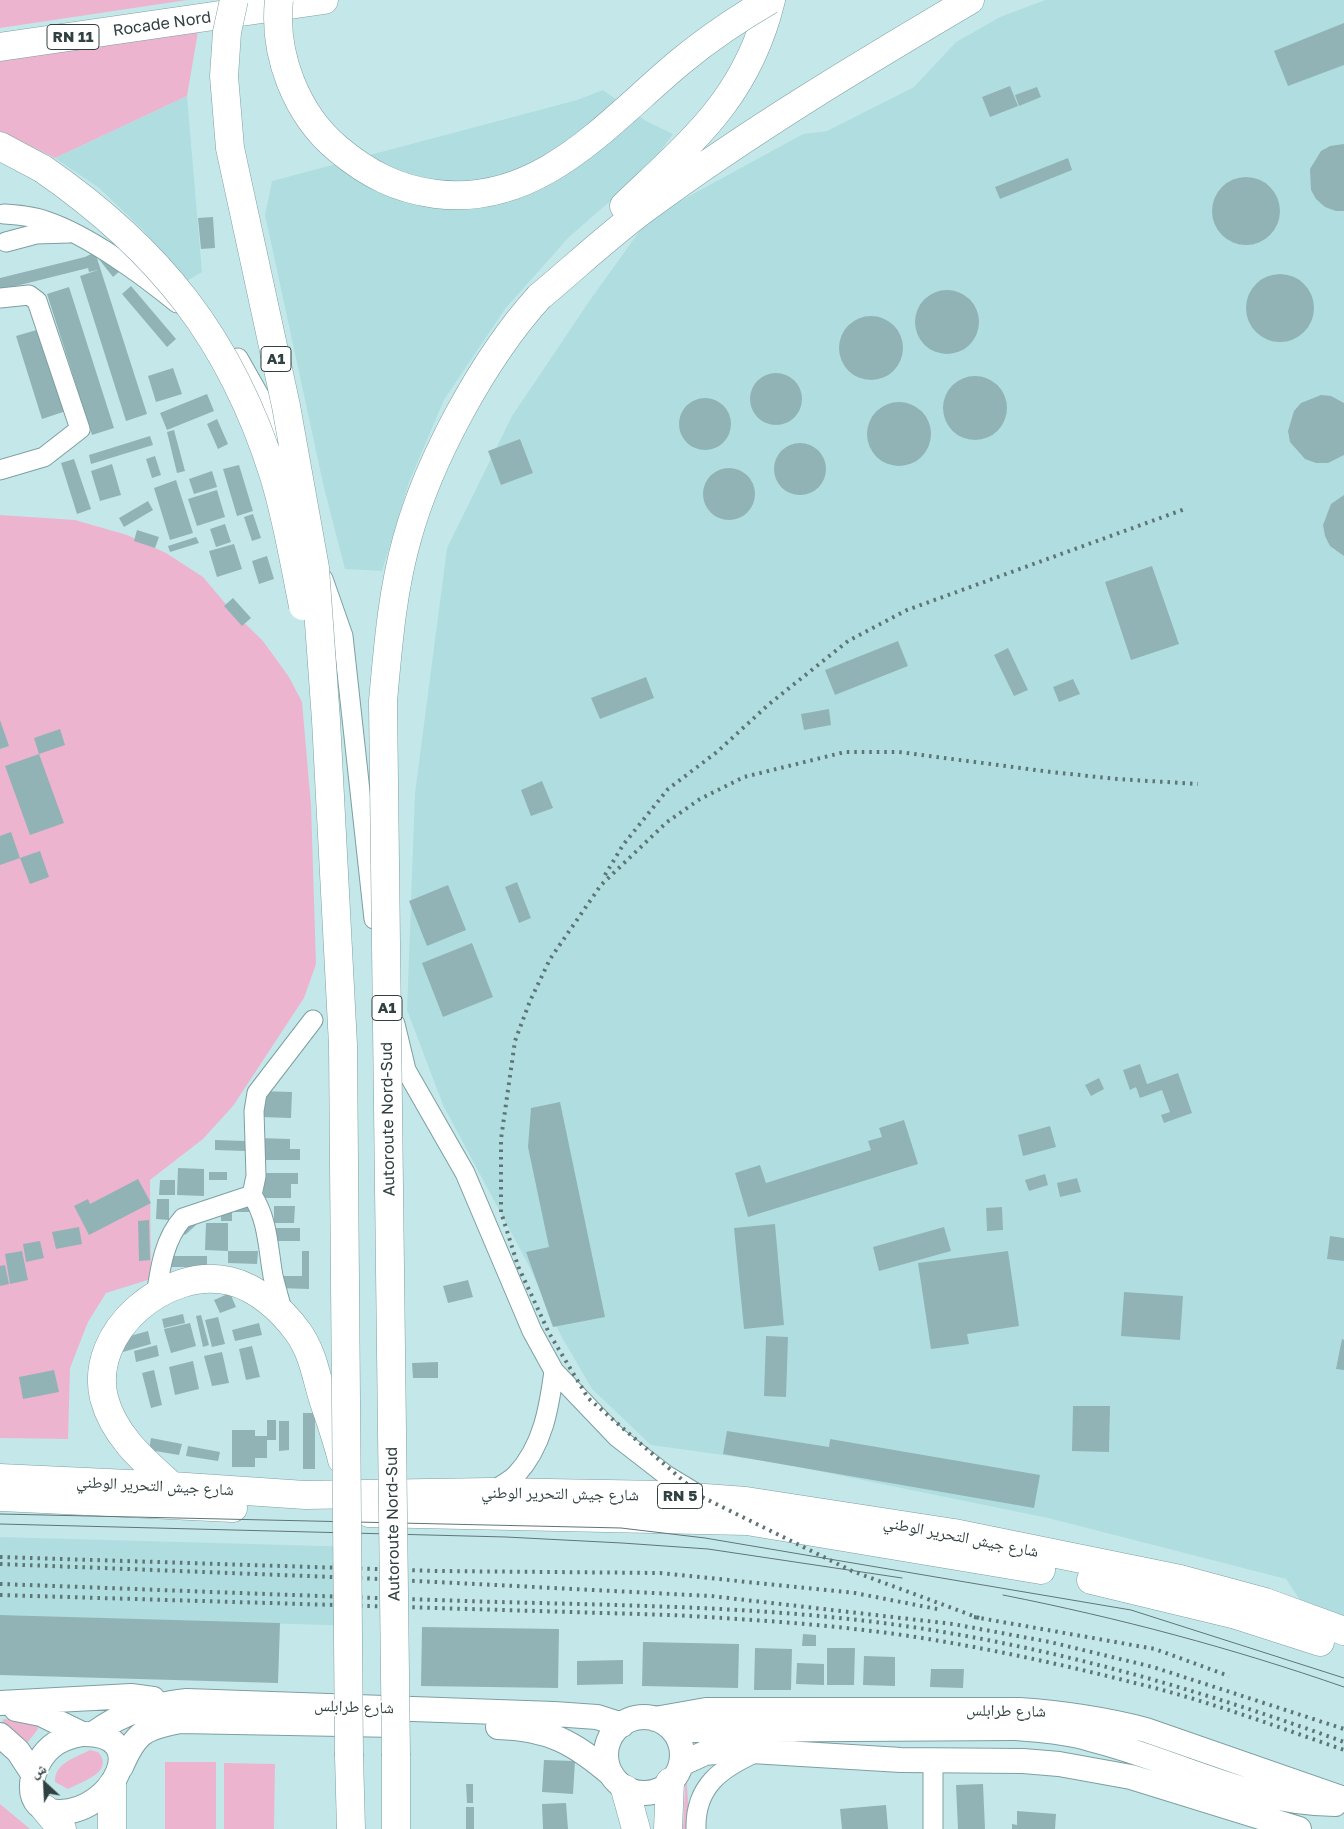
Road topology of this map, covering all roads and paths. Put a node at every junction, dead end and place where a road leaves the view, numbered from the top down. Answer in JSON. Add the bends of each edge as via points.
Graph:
{"nodes":[{"id":1,"x":234,"y":0,"type":"edge"},
{"id":2,"x":279,"y":0,"type":"edge"},
{"id":3,"x":324,"y":0,"type":"edge"},
{"id":4,"x":771,"y":0,"type":"edge"},
{"id":5,"x":970,"y":0,"type":"edge"},
{"id":6,"x":0,"y":47,"type":"edge"},
{"id":7,"x":0,"y":146,"type":"edge"},
{"id":8,"x":2,"y":212,"type":"edge"},
{"id":9,"x":73,"y":233,"type":"junction"},
{"id":10,"x":3,"y":245,"type":"edge"},
{"id":11,"x":539,"y":297,"type":"junction"},
{"id":12,"x":0,"y":298,"type":"edge"},
{"id":13,"x":0,"y":470,"type":"edge"},
{"id":14,"x":326,"y":720,"type":"junction"},
{"id":15,"x":313,"y":1020,"type":"dead end"},
{"id":16,"x":252,"y":1195,"type":"junction"},
{"id":17,"x":156,"y":1296,"type":"junction"},
{"id":18,"x":283,"y":1314,"type":"junction"},
{"id":19,"x":554,"y":1371,"type":"junction"},
{"id":20,"x":0,"y":1478,"type":"edge"},
{"id":21,"x":347,"y":1484,"type":"junction"},
{"id":22,"x":172,"y":1486,"type":"junction"},
{"id":23,"x":490,"y":1492,"type":"junction"},
{"id":24,"x":0,"y":1497,"type":"edge"},
{"id":25,"x":712,"y":1505,"type":"junction"},
{"id":26,"x":1344,"y":1631,"type":"edge"},
{"id":27,"x":1344,"y":1650,"type":"edge"},
{"id":28,"x":187,"y":1702,"type":"junction"},
{"id":29,"x":0,"y":1704,"type":"edge"},
{"id":30,"x":663,"y":1723,"type":"junction"},
{"id":31,"x":622,"y":1725,"type":"junction"},
{"id":32,"x":735,"y":1728,"type":"junction"},
{"id":33,"x":88,"y":1734,"type":"junction"},
{"id":34,"x":0,"y":1735,"type":"edge"},
{"id":35,"x":762,"y":1750,"type":"junction"},
{"id":36,"x":933,"y":1761,"type":"junction"},
{"id":37,"x":678,"y":1767,"type":"junction"},
{"id":38,"x":33,"y":1774,"type":"junction"},
{"id":39,"x":116,"y":1776,"type":"junction"},
{"id":40,"x":619,"y":1782,"type":"junction"},
{"id":41,"x":396,"y":1794,"type":"junction"},
{"id":42,"x":350,"y":1797,"type":"junction"},
{"id":43,"x":1344,"y":1799,"type":"edge"},
{"id":44,"x":1344,"y":1804,"type":"edge"},
{"id":45,"x":53,"y":1819,"type":"edge"},
{"id":46,"x":112,"y":1829,"type":"edge"},
{"id":47,"x":346,"y":1829,"type":"edge"},
{"id":48,"x":351,"y":1829,"type":"edge"},
{"id":49,"x":396,"y":1829,"type":"edge"},
{"id":50,"x":401,"y":1829,"type":"edge"},
{"id":51,"x":636,"y":1829,"type":"edge"},
{"id":52,"x":668,"y":1829,"type":"edge"},
{"id":53,"x":696,"y":1829,"type":"edge"},
{"id":54,"x":933,"y":1829,"type":"edge"},
{"id":55,"x":1298,"y":1829,"type":"edge"}],
"edges":[{"from":1,"to":14,"type":"highway","number":"A1","bridge":true,"via":[[224,53],[224,99],[315,568]]},
{"from":2,"to":4,"type":"highway","bridge":true,"via":[[277,16],[284,61],[301,103],[332,145],[381,180],[414,191],[446,196],[503,191],[554,166],[604,129],[681,62]]},
{"from":3,"to":6,"type":"highway","name":"Rocade Nord","number":"RN 11"},
{"from":4,"to":11,"type":"highway","via":[[745,73],[718,112],[685,149],[576,252]]},
{"from":5,"to":11,"type":"highway","via":[[886,49],[702,167],[645,208]]},
{"from":7,"to":14,"type":"highway","number":"A1","bridge":true,"via":[[44,169],[90,203],[148,255],[199,317],[228,365],[276,482]]},
{"from":8,"to":9,"type":"street","via":[[47,221]]},
{"from":8,"to":10,"type":"street","via":[[9,228]]},
{"from":9,"to":10,"type":"street","via":[[36,234]]},
{"from":9,"to":19,"type":"street","via":[[112,256],[170,298],[236,354],[260,397],[343,636],[376,940],[406,1070],[461,1166],[532,1331]]},
{"from":11,"to":41,"type":"highway","name":"Autoroute Nord-Sud","number":"A1","bridge":true,"via":[[510,331],[467,400],[436,462],[407,538],[389,638],[384,701]]},
{"from":12,"to":13,"type":"street","via":[[29,295],[37,301],[80,429],[44,457]]},
{"from":14,"to":21,"type":"highway","number":"A1","bridge":true,"via":[[343,1045]]},
{"from":15,"to":16,"type":"street","via":[[257,1093],[254,1111],[256,1176]]},
{"from":16,"to":17,"type":"street","via":[[183,1218],[176,1226],[160,1263]]},
{"from":16,"to":18,"type":"street","via":[[267,1234]]},
{"from":17,"to":18,"type":"highway","via":[[170,1287],[188,1282],[230,1281],[265,1298]]},
{"from":17,"to":22,"type":"highway","via":[[129,1316],[110,1342],[102,1374],[104,1398],[127,1444]]},
{"from":18,"to":21,"type":"highway","bridge":true,"via":[[311,1355]]},
{"from":19,"to":23,"type":"street","via":[[548,1412],[536,1446],[515,1476]]},
{"from":19,"to":25,"type":"street","via":[[617,1437]]},
{"from":20,"to":22,"type":"highway","name":"شارع جيش التحرير الوطني","number":"RN 5"},
{"from":21,"to":42,"type":"highway","number":"A1","bridge":true},
{"from":22,"to":23,"type":"highway","name":"شارع جيش التحرير الوطني","number":"RN 5","via":[[305,1495]]},
{"from":23,"to":25,"type":"highway","name":"شارع جيش التحرير الوطني","number":"RN 5"},
{"from":24,"to":25,"type":"highway","name":"شارع جيش التحرير الوطني","number":"RN 5","via":[[301,1512]]},
{"from":25,"to":26,"type":"highway","name":"شارع جيش التحرير الوطني","number":"RN 5","via":[[829,1513],[954,1533],[1180,1579],[1265,1602]]},
{"from":25,"to":27,"type":"highway","name":"شارع جيش التحرير الوطني","number":"RN 5","via":[[746,1520],[1092,1580],[1236,1615]]},
{"from":28,"to":29,"type":"main road","via":[[131,1696]]},
{"from":28,"to":31,"type":"main road","name":"شارع طرابلس","via":[[554,1714],[597,1717]]},
{"from":28,"to":33,"type":"main road","name":"شارع طرابلس","via":[[129,1712]]},
{"from":29,"to":33,"type":"main road","via":[[41,1714]]},
{"from":30,"to":31,"type":"main road","via":[[634,1719]]},
{"from":30,"to":32,"type":"main road","via":[[690,1730]]},
{"from":30,"to":37,"type":"main road","via":[[679,1740]]},
{"from":30,"to":43,"type":"main road","name":"شارع طرابلس","via":[[706,1710],[1052,1712],[1146,1730]]},
{"from":31,"to":40,"type":"main road","via":[[608,1744],[606,1760]]},
{"from":32,"to":37,"type":"main road","via":[[706,1740]]},
{"from":32,"to":44,"type":"main road","via":[[1040,1730],[1090,1738],[1246,1792],[1278,1799]]},
{"from":33,"to":38,"type":"main road","via":[[71,1736],[52,1747]]},
{"from":33,"to":39,"type":"main road","via":[[101,1735],[115,1744],[121,1759]]},
{"from":34,"to":38,"type":"main road","via":[[18,1751]]},
{"from":35,"to":36,"type":"main road"},
{"from":35,"to":37,"type":"main road","via":[[712,1752]]},
{"from":35,"to":53,"type":"street","via":[[734,1762],[712,1780],[698,1805]]},
{"from":36,"to":54,"type":"street"},
{"from":36,"to":55,"type":"main road","via":[[1023,1761],[1095,1770],[1140,1780]]},
{"from":37,"to":40,"type":"main road","via":[[649,1793]]},
{"from":37,"to":52,"type":"highway"},
{"from":38,"to":45,"type":"main road","via":[[35,1799]]},
{"from":39,"to":40,"type":"main road","name":"شارع طرابلس","via":[[130,1746],[141,1733],[174,1722],[201,1720],[516,1727],[566,1741]]},
{"from":39,"to":45,"type":"main road","via":[[98,1800],[80,1809],[60,1812]]},
{"from":39,"to":46,"type":"highway"},
{"from":40,"to":51,"type":"highway"},
{"from":41,"to":49,"type":"highway","name":"Autoroute Nord-Sud","number":"A1"},
{"from":41,"to":50,"type":"highway"},
{"from":42,"to":47,"type":"highway"},
{"from":42,"to":48,"type":"highway","number":"A1"}]}
